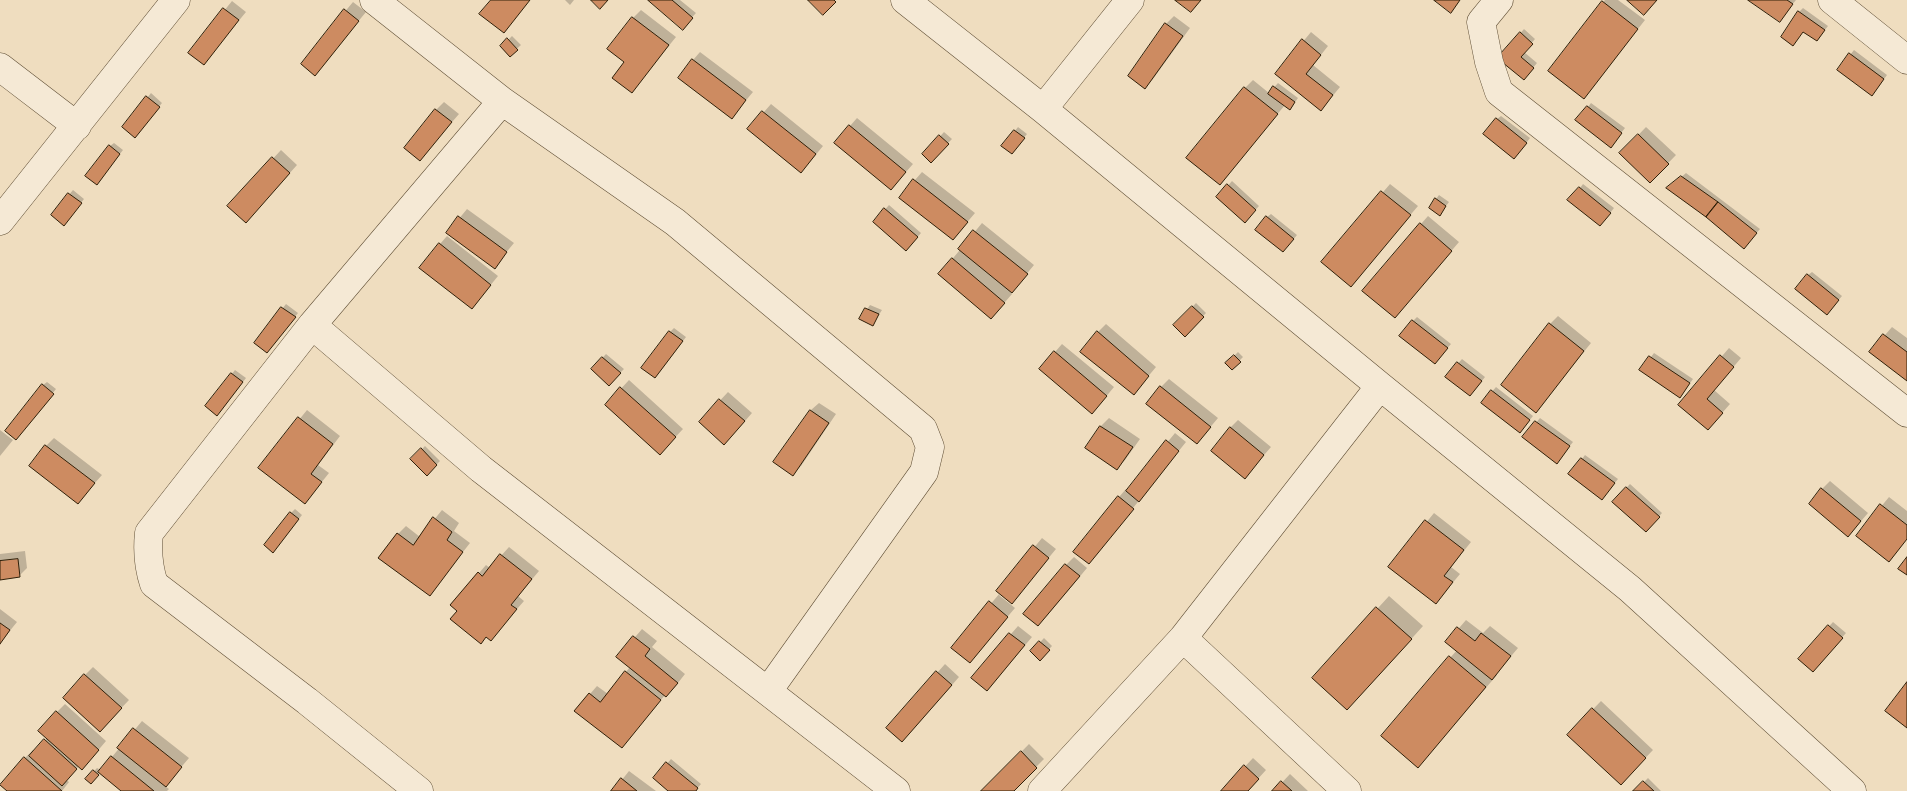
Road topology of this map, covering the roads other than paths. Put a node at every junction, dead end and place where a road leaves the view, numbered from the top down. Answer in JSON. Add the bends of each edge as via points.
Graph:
{"nodes":[{"id":1,"x":176,"y":0,"type":"edge"},
{"id":2,"x":374,"y":0,"type":"edge"},
{"id":3,"x":905,"y":0,"type":"edge"},
{"id":4,"x":1130,"y":0,"type":"edge"},
{"id":5,"x":1500,"y":0,"type":"edge"},
{"id":6,"x":1832,"y":0,"type":"edge"},
{"id":7,"x":1907,"y":60,"type":"edge"},
{"id":8,"x":0,"y":67,"type":"edge"},
{"id":9,"x":502,"y":101,"type":"junction"},
{"id":10,"x":1043,"y":108,"type":"junction"},
{"id":11,"x":77,"y":126,"type":"junction"},
{"id":12,"x":0,"y":221,"type":"edge"},
{"id":13,"x":312,"y":325,"type":"junction"},
{"id":14,"x":1380,"y":386,"type":"junction"},
{"id":15,"x":1907,"y":413,"type":"edge"},
{"id":16,"x":1183,"y":638,"type":"junction"},
{"id":17,"x":768,"y":691,"type":"junction"},
{"id":18,"x":418,"y":791,"type":"edge"},
{"id":19,"x":896,"y":791,"type":"edge"},
{"id":20,"x":1042,"y":791,"type":"edge"},
{"id":21,"x":1347,"y":791,"type":"edge"},
{"id":22,"x":1852,"y":791,"type":"edge"}],
"edges":[{"from":1,"to":11,"type":"street"},
{"from":2,"to":9,"type":"street"},
{"from":3,"to":10,"type":"street"},
{"from":4,"to":10,"type":"street"},
{"from":5,"to":15,"type":"street","via":[[1481,22],[1499,92]]},
{"from":6,"to":7,"type":"street"},
{"from":8,"to":11,"type":"street"},
{"from":9,"to":13,"type":"street"},
{"from":9,"to":17,"type":"street","via":[[675,222],[923,428],[930,447],[924,472]]},
{"from":10,"to":14,"type":"street"},
{"from":11,"to":12,"type":"street"},
{"from":13,"to":17,"type":"street","via":[[481,469]]},
{"from":13,"to":18,"type":"street","via":[[149,533],[148,568],[154,584]]},
{"from":14,"to":16,"type":"street"},
{"from":14,"to":22,"type":"street","via":[[1630,589]]},
{"from":16,"to":20,"type":"street"},
{"from":16,"to":21,"type":"street"},
{"from":17,"to":19,"type":"street"}]}
